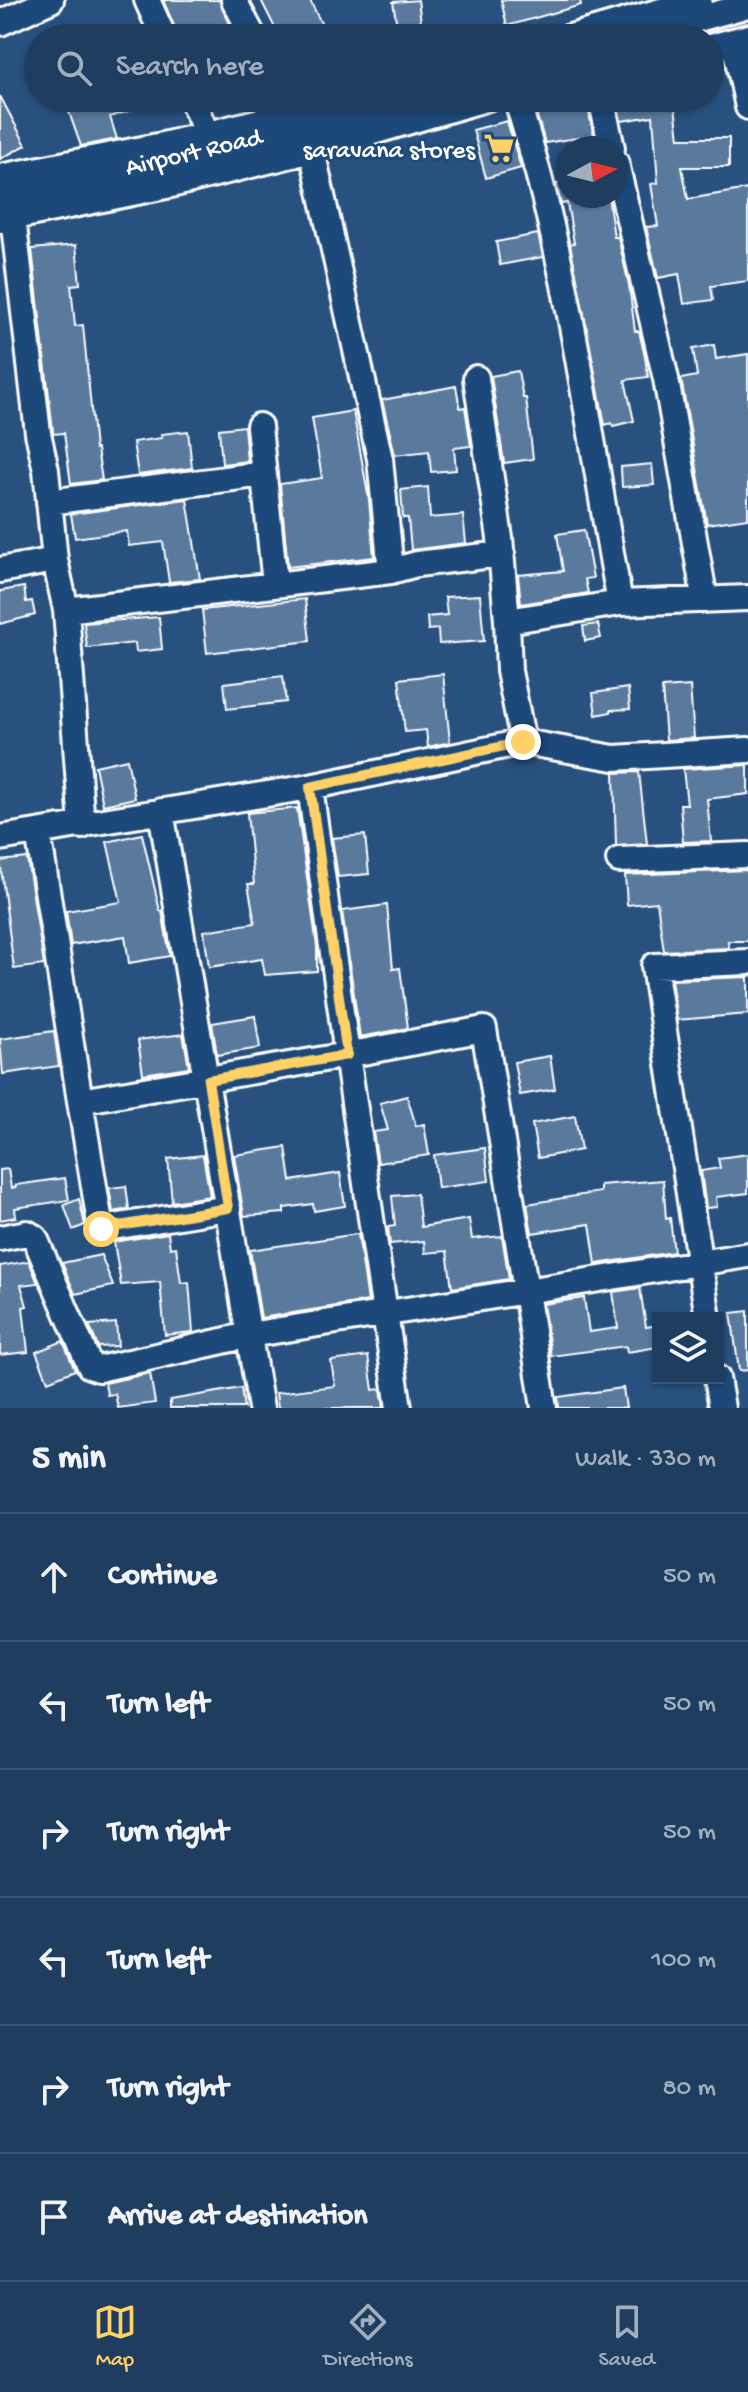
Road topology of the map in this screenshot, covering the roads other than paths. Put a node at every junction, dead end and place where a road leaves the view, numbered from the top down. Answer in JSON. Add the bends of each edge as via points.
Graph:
{"nodes":[{"id":1,"x":51,"y":0,"type":"edge"},
{"id":2,"x":147,"y":0,"type":"edge"},
{"id":3,"x":234,"y":0,"type":"edge"},
{"id":4,"x":699,"y":0,"type":"edge"},
{"id":5,"x":748,"y":5,"type":"edge"},
{"id":6,"x":661,"y":6,"type":"edge"},
{"id":7,"x":0,"y":23,"type":"edge"},
{"id":8,"x":158,"y":24,"type":"edge"},
{"id":9,"x":247,"y":24,"type":"edge"},
{"id":10,"x":608,"y":24,"type":"edge"},
{"id":11,"x":681,"y":24,"type":"edge"},
{"id":12,"x":731,"y":42,"type":"edge"},
{"id":13,"x":748,"y":107,"type":"edge"},
{"id":14,"x":197,"y":112,"type":"edge"},
{"id":15,"x":269,"y":112,"type":"edge"},
{"id":16,"x":367,"y":112,"type":"edge"},
{"id":17,"x":441,"y":112,"type":"edge"},
{"id":18,"x":521,"y":112,"type":"edge"},
{"id":19,"x":604,"y":112,"type":"edge"},
{"id":20,"x":207,"y":134,"type":"junction"},
{"id":21,"x":609,"y":136,"type":"edge"},
{"id":22,"x":312,"y":150,"type":"junction"},
{"id":23,"x":0,"y":177,"type":"edge"},
{"id":24,"x":626,"y":208,"type":"edge"},
{"id":25,"x":4,"y":212,"type":"edge"},
{"id":26,"x":476,"y":378,"type":"dead end"},
{"id":27,"x":259,"y":426,"type":"dead end"},
{"id":28,"x":264,"y":474,"type":"junction"},
{"id":29,"x":49,"y":502,"type":"junction"},
{"id":30,"x":502,"y":554,"type":"junction"},
{"id":31,"x":55,"y":560,"type":"junction"},
{"id":32,"x":0,"y":570,"type":"edge"},
{"id":33,"x":391,"y":571,"type":"junction"},
{"id":34,"x":275,"y":585,"type":"junction"},
{"id":35,"x":748,"y":598,"type":"edge"},
{"id":36,"x":705,"y":600,"type":"junction"},
{"id":37,"x":620,"y":603,"type":"junction"},
{"id":38,"x":66,"y":610,"type":"junction"},
{"id":39,"x":507,"y":621,"type":"junction"},
{"id":40,"x":523,"y":742,"type":"junction"},
{"id":41,"x":748,"y":750,"type":"edge"},
{"id":42,"x":310,"y":787,"type":"junction"},
{"id":43,"x":161,"y":811,"type":"junction"},
{"id":44,"x":82,"y":826,"type":"junction"},
{"id":45,"x":38,"y":832,"type":"junction"},
{"id":46,"x":0,"y":838,"type":"edge"},
{"id":47,"x":748,"y":855,"type":"edge"},
{"id":48,"x":619,"y":860,"type":"dead end"},
{"id":49,"x":748,"y":962,"type":"edge"},
{"id":50,"x":347,"y":1055,"type":"junction"},
{"id":51,"x":208,"y":1080,"type":"junction"},
{"id":52,"x":80,"y":1101,"type":"junction"},
{"id":53,"x":228,"y":1208,"type":"junction"},
{"id":54,"x":0,"y":1238,"type":"edge"},
{"id":55,"x":748,"y":1255,"type":"edge"},
{"id":56,"x":700,"y":1263,"type":"junction"},
{"id":57,"x":526,"y":1291,"type":"junction"},
{"id":58,"x":707,"y":1312,"type":"edge"},
{"id":59,"x":386,"y":1315,"type":"junction"},
{"id":60,"x":249,"y":1335,"type":"junction"},
{"id":61,"x":718,"y":1384,"type":"edge"},
{"id":62,"x":261,"y":1408,"type":"edge"},
{"id":63,"x":399,"y":1408,"type":"edge"},
{"id":64,"x":544,"y":1408,"type":"edge"},
{"id":65,"x":722,"y":1408,"type":"edge"}],
"edges":[{"from":1,"to":7,"type":"street"},
{"from":2,"to":8,"type":"street"},
{"from":3,"to":9,"type":"street"},
{"from":4,"to":6,"type":"street"},
{"from":5,"to":11,"type":"street"},
{"from":6,"to":10,"type":"street"},
{"from":12,"to":13,"type":"street"},
{"from":14,"to":20,"type":"street"},
{"from":15,"to":20,"type":"street"},
{"from":16,"to":25,"type":"street","name":"Airport Road"},
{"from":17,"to":22,"type":"street","name":"Airport Road"},
{"from":18,"to":37,"type":"street","via":[[554,242]]},
{"from":19,"to":21,"type":"street"},
{"from":20,"to":23,"type":"street"},
{"from":22,"to":25,"type":"street","name":"Airport Road","via":[[171,185]]},
{"from":22,"to":33,"type":"street","via":[[380,459]]},
{"from":24,"to":36,"type":"street","via":[[666,379]]},
{"from":25,"to":29,"type":"street"},
{"from":26,"to":30,"type":"street"},
{"from":27,"to":28,"type":"street"},
{"from":28,"to":29,"type":"street"},
{"from":28,"to":34,"type":"street"},
{"from":29,"to":31,"type":"street"},
{"from":30,"to":33,"type":"street"},
{"from":30,"to":39,"type":"street"},
{"from":31,"to":32,"type":"street"},
{"from":31,"to":38,"type":"street"},
{"from":33,"to":34,"type":"street"},
{"from":34,"to":38,"type":"street"},
{"from":35,"to":36,"type":"street"},
{"from":36,"to":37,"type":"street"},
{"from":37,"to":39,"type":"street"},
{"from":38,"to":44,"type":"street"},
{"from":39,"to":40,"type":"street","via":[[509,671]]},
{"from":40,"to":41,"type":"street","via":[[614,758]]},
{"from":40,"to":42,"type":"street"},
{"from":42,"to":43,"type":"street"},
{"from":42,"to":50,"type":"street"},
{"from":43,"to":44,"type":"street"},
{"from":43,"to":51,"type":"street"},
{"from":44,"to":45,"type":"street"},
{"from":45,"to":46,"type":"street"},
{"from":45,"to":52,"type":"street"},
{"from":47,"to":48,"type":"street"},
{"from":49,"to":56,"type":"street","via":[[654,966]]},
{"from":50,"to":51,"type":"street"},
{"from":50,"to":57,"type":"street","via":[[484,1029]]},
{"from":50,"to":59,"type":"street"},
{"from":51,"to":52,"type":"street"},
{"from":51,"to":53,"type":"street"},
{"from":52,"to":53,"type":"street","via":[[101,1229]]},
{"from":53,"to":60,"type":"street"},
{"from":54,"to":60,"type":"street","via":[[27,1233],[35,1238],[90,1366],[99,1369]]},
{"from":55,"to":56,"type":"street"},
{"from":56,"to":57,"type":"street"},
{"from":56,"to":58,"type":"street"},
{"from":57,"to":59,"type":"street"},
{"from":57,"to":64,"type":"street"},
{"from":59,"to":60,"type":"street"},
{"from":59,"to":63,"type":"street"},
{"from":60,"to":62,"type":"street"},
{"from":61,"to":65,"type":"street"}]}
